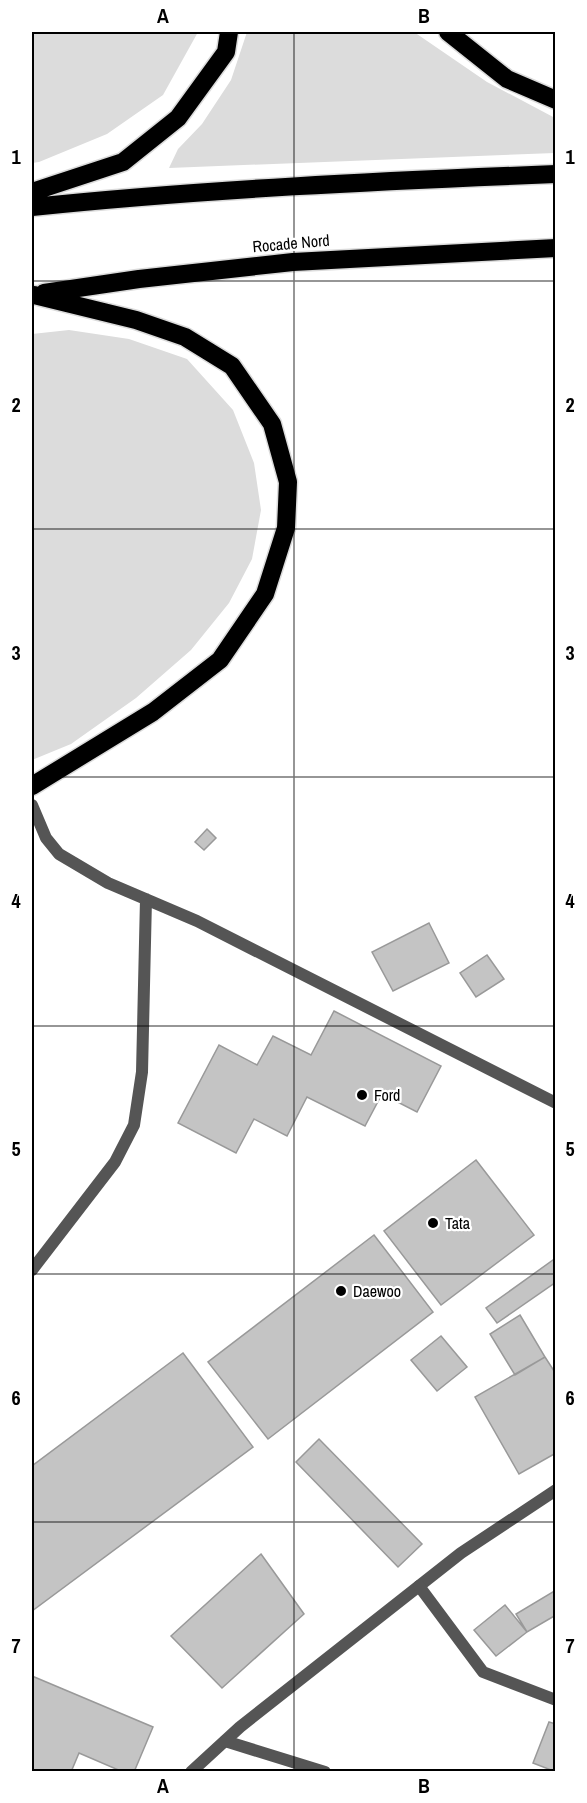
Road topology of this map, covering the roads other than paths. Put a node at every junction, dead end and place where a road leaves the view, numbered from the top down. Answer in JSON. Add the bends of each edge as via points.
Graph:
{"nodes":[{"id":1,"x":230,"y":32,"type":"edge"},
{"id":2,"x":448,"y":32,"type":"edge"},
{"id":3,"x":555,"y":100,"type":"edge"},
{"id":4,"x":555,"y":174,"type":"edge"},
{"id":5,"x":32,"y":192,"type":"edge"},
{"id":6,"x":32,"y":207,"type":"edge"},
{"id":7,"x":555,"y":248,"type":"edge"},
{"id":8,"x":33,"y":295,"type":"edge"},
{"id":9,"x":32,"y":786,"type":"edge"},
{"id":10,"x":32,"y":805,"type":"edge"},
{"id":11,"x":146,"y":899,"type":"junction"},
{"id":12,"x":555,"y":1103,"type":"edge"},
{"id":13,"x":32,"y":1270,"type":"edge"},
{"id":14,"x":555,"y":1490,"type":"edge"},
{"id":15,"x":419,"y":1586,"type":"junction"},
{"id":16,"x":555,"y":1700,"type":"edge"},
{"id":17,"x":225,"y":1741,"type":"junction"},
{"id":18,"x":191,"y":1772,"type":"edge"},
{"id":19,"x":325,"y":1772,"type":"edge"}],
"edges":[{"from":1,"to":5,"type":"highway","via":[[226,52],[178,118],[123,162]]},
{"from":2,"to":3,"type":"highway","via":[[507,79]]},
{"from":4,"to":6,"type":"highway","via":[[123,198]]},
{"from":7,"to":8,"type":"highway","name":"Rocade Nord","via":[[293,262]]},
{"from":8,"to":9,"type":"highway","via":[[136,320],[184,337],[232,366],[272,424],[288,482],[286,528],[265,594],[220,660],[153,712]]},
{"from":10,"to":11,"type":"street","via":[[46,838],[59,854],[108,883]]},
{"from":11,"to":12,"type":"street","via":[[197,921]]},
{"from":11,"to":13,"type":"street","via":[[142,1072],[134,1125],[115,1162]]},
{"from":14,"to":15,"type":"street"},
{"from":15,"to":16,"type":"street","via":[[483,1672]]},
{"from":15,"to":17,"type":"street"},
{"from":17,"to":18,"type":"street"},
{"from":17,"to":19,"type":"street"}]}
